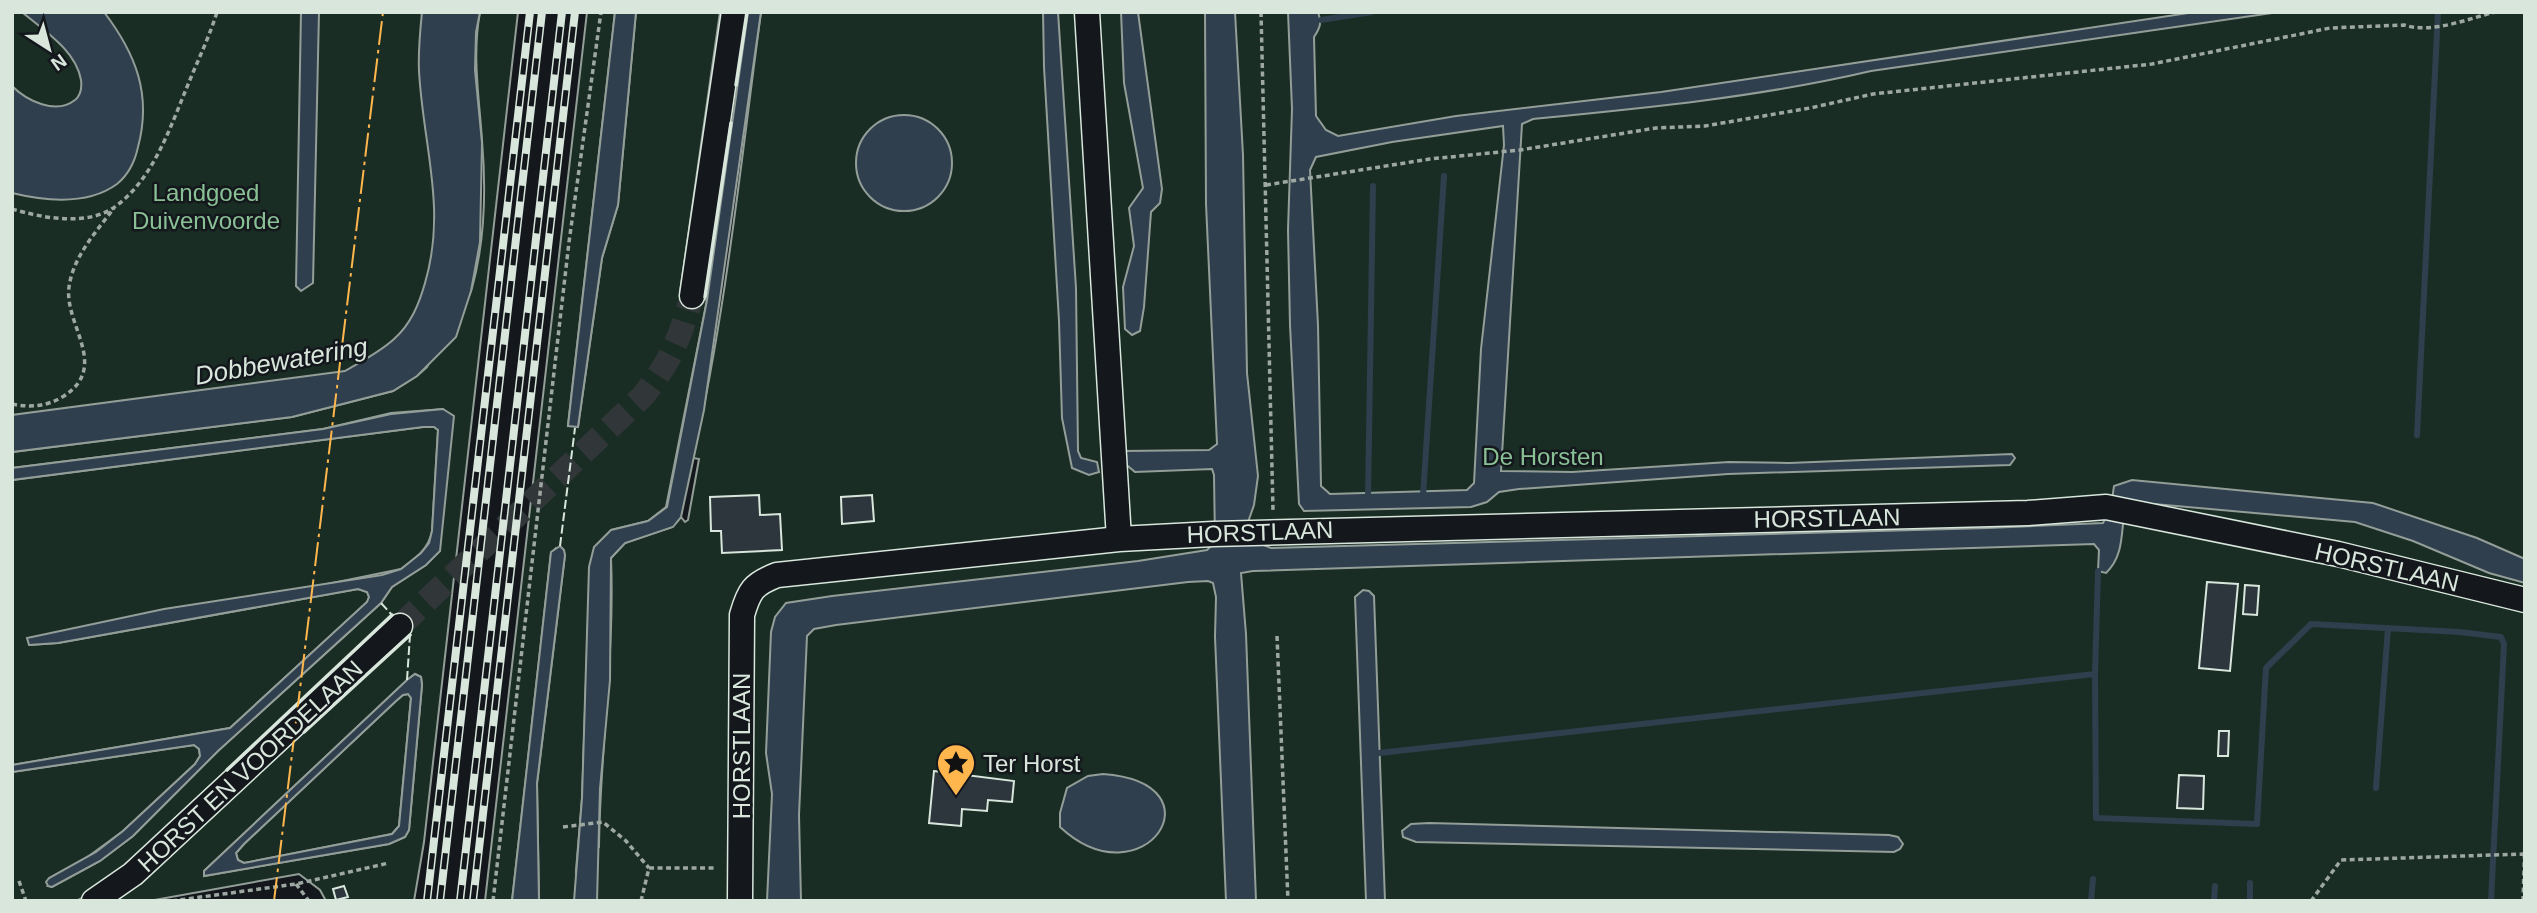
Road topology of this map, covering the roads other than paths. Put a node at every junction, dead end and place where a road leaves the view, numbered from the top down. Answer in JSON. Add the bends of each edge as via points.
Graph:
{"nodes":[{"id":1,"x":734,"y":12,"type":"edge"},
{"id":2,"x":1087,"y":12,"type":"edge"},
{"id":3,"x":692,"y":296,"type":"tunnel mouth"},
{"id":4,"x":1119,"y":538,"type":"junction"},
{"id":5,"x":2525,"y":600,"type":"edge"},
{"id":6,"x":400,"y":626,"type":"tunnel mouth"},
{"id":7,"x":95,"y":901,"type":"edge"},
{"id":8,"x":740,"y":901,"type":"edge"}],
"edges":[{"from":1,"to":3,"type":"street"},
{"from":2,"to":4,"type":"street"},
{"from":4,"to":5,"type":"street","name":"HORSTLAAN","via":[[2117,509],[2338,554]]},
{"from":4,"to":8,"type":"street","name":"HORSTLAAN","via":[[810,570],[761,581],[748,594],[742,615]]},
{"from":6,"to":7,"type":"street","name":"HORST EN VOORDELAAN","via":[[133,874]]}]}
